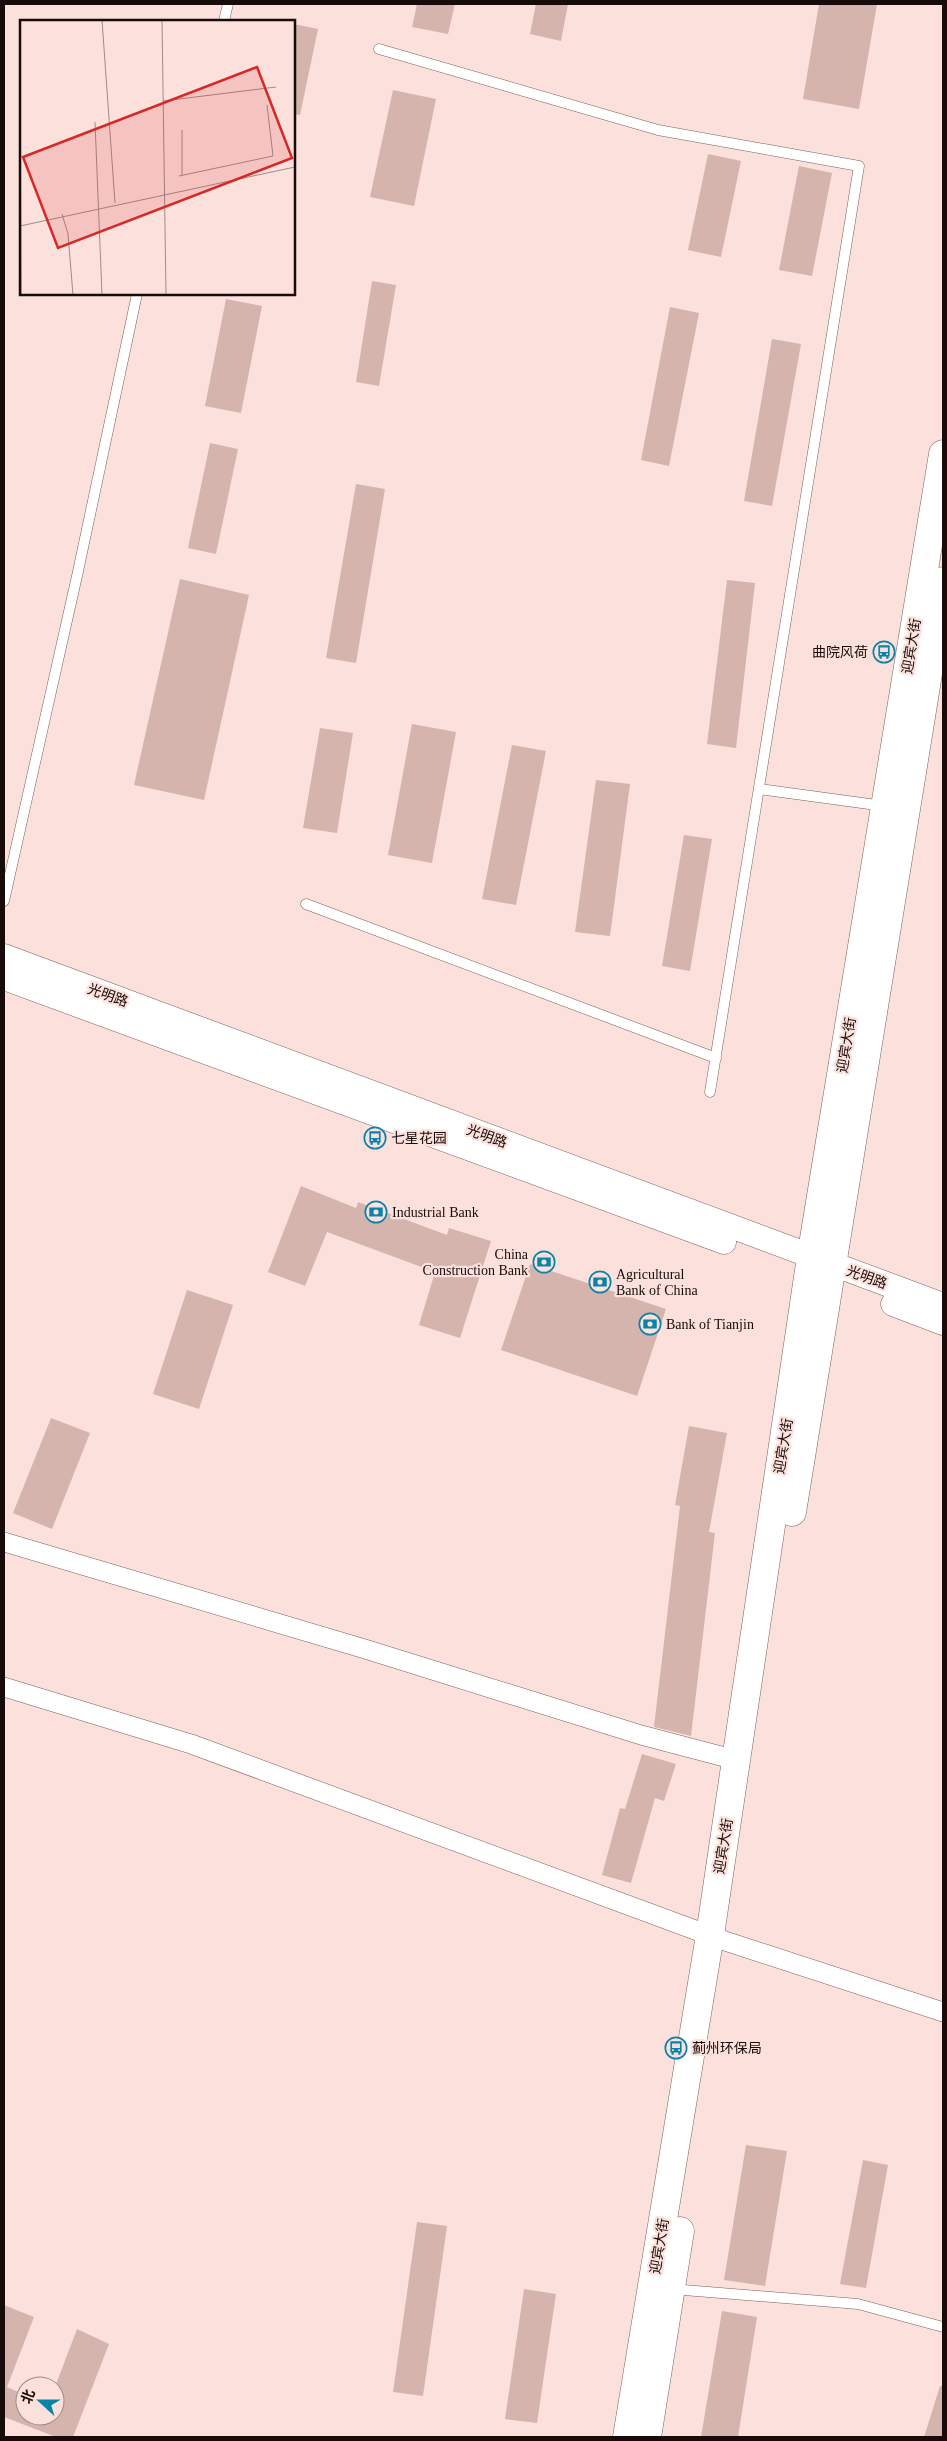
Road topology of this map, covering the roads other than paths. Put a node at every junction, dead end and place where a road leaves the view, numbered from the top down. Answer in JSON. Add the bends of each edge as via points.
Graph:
{"nodes":[{"id":1,"x":228,"y":4,"type":"edge"},
{"id":2,"x":224,"y":20,"type":"edge"},
{"id":3,"x":379,"y":49,"type":"dead end"},
{"id":4,"x":137,"y":295,"type":"edge"},
{"id":5,"x":943,"y":454,"type":"edge"},
{"id":6,"x":943,"y":581,"type":"edge"},
{"id":7,"x":759,"y":789,"type":"junction"},
{"id":8,"x":885,"y":806,"type":"junction"},
{"id":9,"x":4,"y":901,"type":"edge"},
{"id":10,"x":306,"y":904,"type":"dead end"},
{"id":11,"x":4,"y":956,"type":"edge"},
{"id":12,"x":4,"y":978,"type":"edge"},
{"id":13,"x":716,"y":1058,"type":"junction"},
{"id":14,"x":710,"y":1092,"type":"dead end"},
{"id":15,"x":820,"y":1268,"type":"junction"},
{"id":16,"x":943,"y":1305,"type":"edge"},
{"id":17,"x":943,"y":1323,"type":"edge"},
{"id":18,"x":4,"y":1542,"type":"edge"},
{"id":19,"x":4,"y":1686,"type":"edge"},
{"id":20,"x":736,"y":1760,"type":"junction"},
{"id":21,"x":718,"y":1938,"type":"junction"},
{"id":22,"x":943,"y":2012,"type":"edge"},
{"id":23,"x":662,"y":2287,"type":"junction"},
{"id":24,"x":943,"y":2328,"type":"edge"},
{"id":25,"x":626,"y":2437,"type":"edge"},
{"id":26,"x":647,"y":2437,"type":"edge"}],
"edges":[{"from":1,"to":2,"type":"lane"},
{"from":3,"to":7,"type":"lane","via":[[658,130],[859,166]]},
{"from":4,"to":9,"type":"lane"},
{"from":5,"to":8,"type":"main road","name":"迎宾大街"},
{"from":6,"to":15,"type":"main road","name":"迎宾大街"},
{"from":7,"to":8,"type":"lane"},
{"from":7,"to":13,"type":"lane"},
{"from":8,"to":15,"type":"main road","name":"迎宾大街"},
{"from":10,"to":13,"type":"lane"},
{"from":11,"to":15,"type":"street","name":"光明路"},
{"from":12,"to":15,"type":"street","name":"光明路"},
{"from":13,"to":14,"type":"lane"},
{"from":15,"to":16,"type":"street","name":"光明路"},
{"from":15,"to":17,"type":"street","name":"光明路"},
{"from":15,"to":20,"type":"main road","name":"迎宾大街"},
{"from":15,"to":21,"type":"main road","name":"迎宾大街"},
{"from":18,"to":20,"type":"street","via":[[641,1735]]},
{"from":19,"to":21,"type":"street","via":[[191,1744]]},
{"from":20,"to":21,"type":"main road","name":"迎宾大街"},
{"from":21,"to":22,"type":"street"},
{"from":21,"to":23,"type":"main road","name":"迎宾大街"},
{"from":23,"to":24,"type":"lane","via":[[858,2304]]},
{"from":23,"to":25,"type":"main road","name":"迎宾大街"},
{"from":23,"to":26,"type":"main road","name":"迎宾大街"}]}
